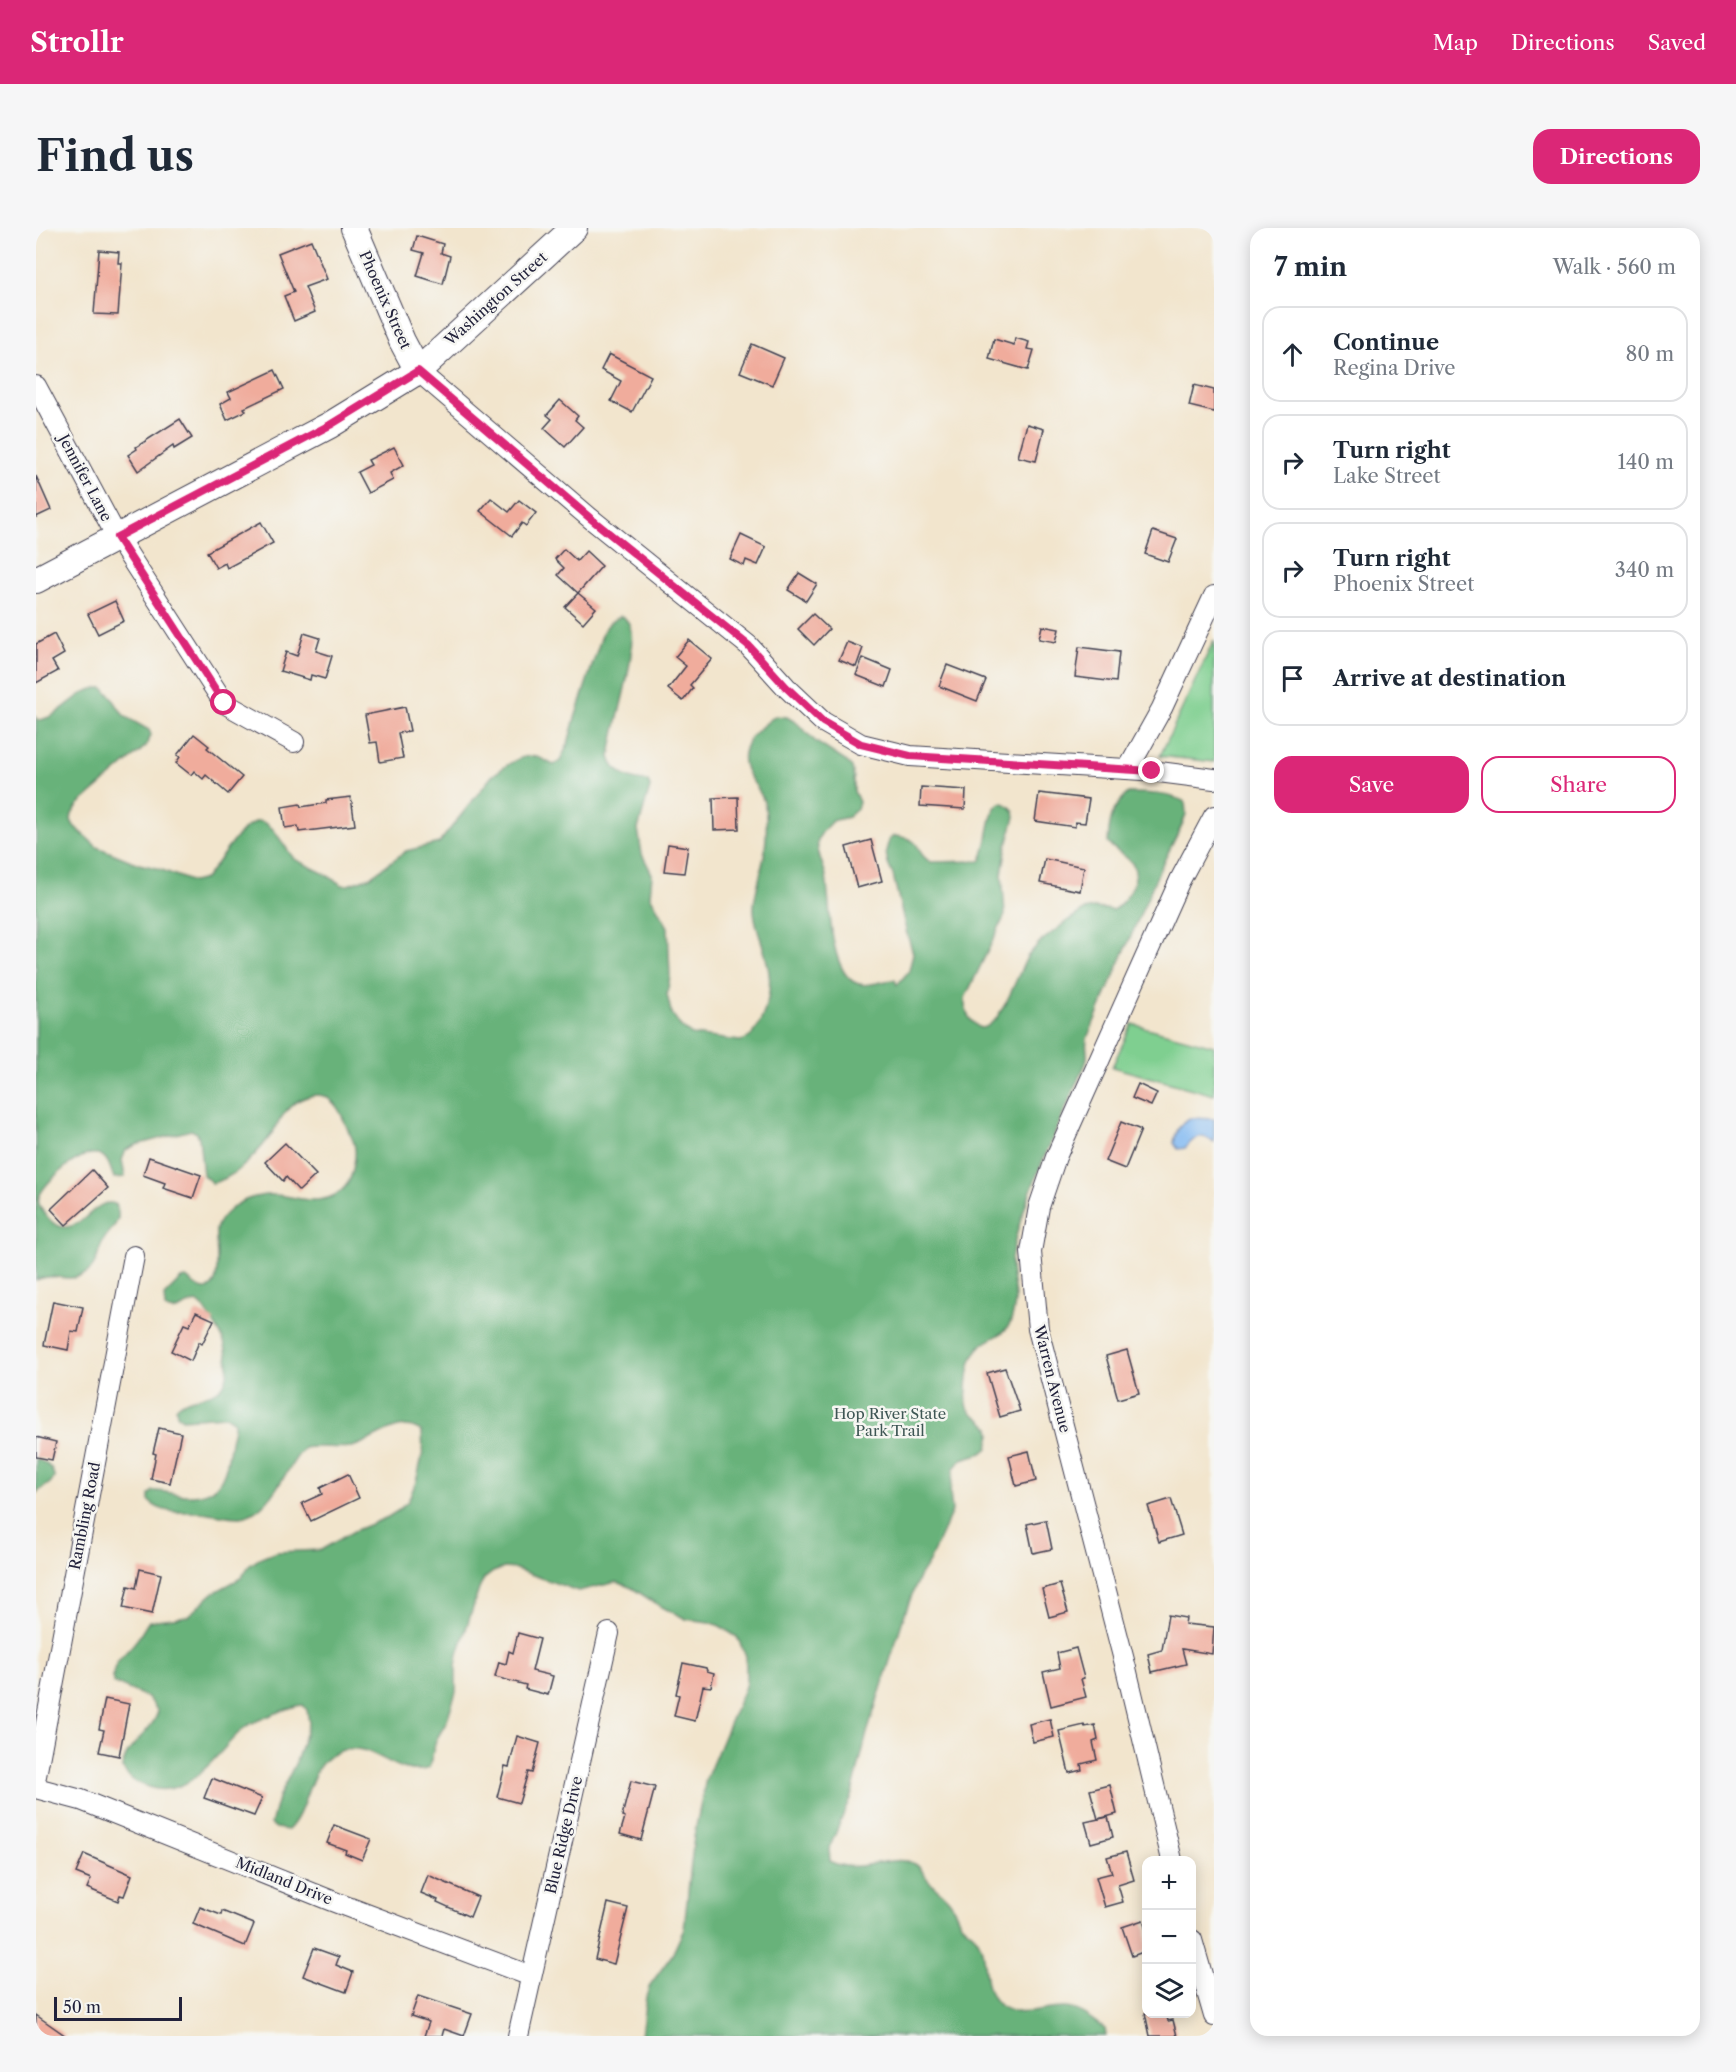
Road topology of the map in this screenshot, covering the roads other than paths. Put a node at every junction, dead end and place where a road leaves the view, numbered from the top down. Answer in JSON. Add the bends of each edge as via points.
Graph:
{"nodes":[{"id":1,"x":354,"y":228,"type":"edge"},
{"id":2,"x":574,"y":228,"type":"edge"},
{"id":3,"x":418,"y":371,"type":"junction"},
{"id":4,"x":36,"y":386,"type":"edge"},
{"id":5,"x":117,"y":537,"type":"junction"},
{"id":6,"x":36,"y":580,"type":"edge"},
{"id":7,"x":1214,"y":596,"type":"edge"},
{"id":8,"x":294,"y":742,"type":"dead end"},
{"id":9,"x":1128,"y":769,"type":"junction"},
{"id":10,"x":1214,"y":779,"type":"edge"},
{"id":11,"x":1214,"y":816,"type":"edge"},
{"id":12,"x":134,"y":1256,"type":"dead end"},
{"id":13,"x":609,"y":1633,"type":"dead end"},
{"id":14,"x":36,"y":1776,"type":"edge"},
{"id":15,"x":36,"y":1788,"type":"edge"},
{"id":16,"x":1171,"y":1856,"type":"edge"},
{"id":17,"x":1196,"y":1957,"type":"edge"},
{"id":18,"x":531,"y":1976,"type":"junction"},
{"id":19,"x":1214,"y":2016,"type":"edge"},
{"id":20,"x":518,"y":2036,"type":"edge"}],
"edges":[{"from":1,"to":3,"type":"street","name":"Phoenix Street"},
{"from":2,"to":3,"type":"street","name":"Washington Street"},
{"from":3,"to":5,"type":"street","name":"Washington Street","via":[[330,425]]},
{"from":3,"to":9,"type":"street","name":"Phoenix Street","via":[[590,518],[748,645],[823,722],[861,744],[910,756]]},
{"from":4,"to":5,"type":"street","name":"Jennifer Lane"},
{"from":5,"to":6,"type":"street","name":"Washington Street"},
{"from":5,"to":8,"type":"street","name":"Jennifer Lane","via":[[224,703]]},
{"from":7,"to":9,"type":"street","via":[[1162,708]]},
{"from":9,"to":10,"type":"street","name":"Phoenix Street"},
{"from":11,"to":16,"type":"street","name":"Warren Avenue","via":[[1180,880],[1056,1157],[1039,1207],[1031,1252],[1038,1329]]},
{"from":12,"to":14,"type":"street","name":"Rambling Road"},
{"from":13,"to":18,"type":"street","name":"Blue Ridge Drive"},
{"from":15,"to":18,"type":"street","name":"Midland Drive","via":[[81,1800]]},
{"from":17,"to":19,"type":"street"},
{"from":18,"to":20,"type":"street","name":"Blue Ridge Drive"}]}
